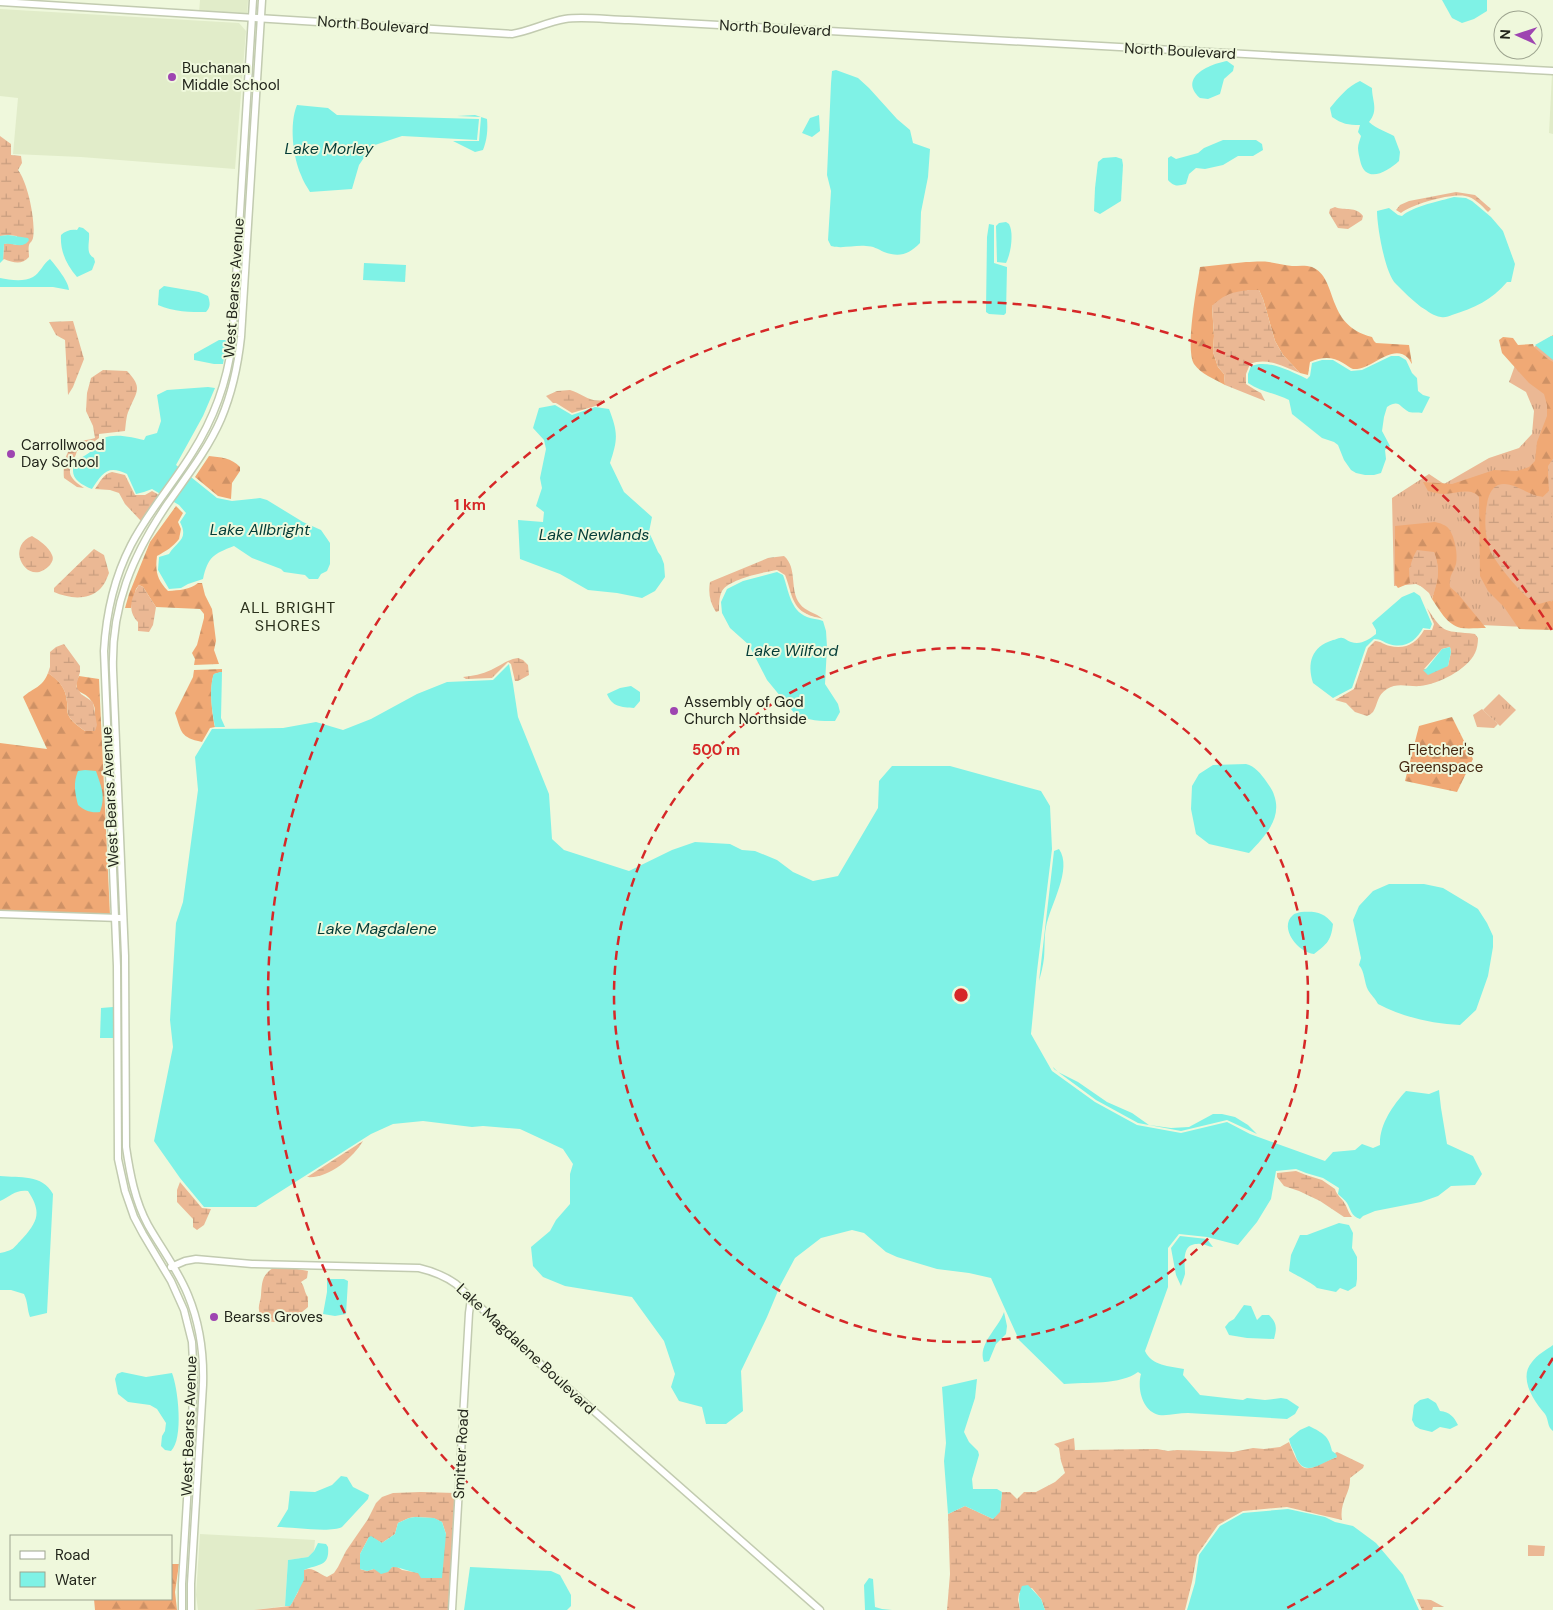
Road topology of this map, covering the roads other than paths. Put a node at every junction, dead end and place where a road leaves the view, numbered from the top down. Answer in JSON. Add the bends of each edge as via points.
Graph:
{"nodes":[{"id":1,"x":253,"y":0,"type":"edge"},
{"id":2,"x":262,"y":0,"type":"edge"},
{"id":3,"x":0,"y":2,"type":"edge"},
{"id":4,"x":252,"y":17,"type":"junction"},
{"id":5,"x":261,"y":18,"type":"junction"},
{"id":6,"x":1553,"y":71,"type":"edge"},
{"id":7,"x":0,"y":914,"type":"edge"},
{"id":8,"x":116,"y":918,"type":"junction"},
{"id":9,"x":124,"y":918,"type":"junction"},
{"id":10,"x":173,"y":1266,"type":"junction"},
{"id":11,"x":166,"y":1270,"type":"junction"},
{"id":12,"x":471,"y":1299,"type":"junction"},
{"id":13,"x":182,"y":1610,"type":"edge"},
{"id":14,"x":191,"y":1610,"type":"edge"},
{"id":15,"x":452,"y":1610,"type":"edge"},
{"id":16,"x":820,"y":1610,"type":"edge"}],
"edges":[{"from":1,"to":4,"type":"main road","name":"West Bearss Avenue"},
{"from":2,"to":5,"type":"main road","name":"West Bearss Avenue"},
{"from":3,"to":4,"type":"main road","name":"North Boulevard"},
{"from":4,"to":5,"type":"main road","name":"North Boulevard"},
{"from":4,"to":8,"type":"main road","name":"West Bearss Avenue","via":[[229,364],[212,416],[193,452],[137,534],[120,570],[105,630],[104,673]]},
{"from":5,"to":6,"type":"main road","name":"North Boulevard","via":[[512,34],[568,19],[629,20]]},
{"from":5,"to":9,"type":"main road","name":"West Bearss Avenue","via":[[236,369],[227,405],[211,439],[143,543],[130,569],[114,633]]},
{"from":7,"to":8,"type":"main road"},
{"from":8,"to":9,"type":"main road"},
{"from":8,"to":11,"type":"main road","name":"West Bearss Avenue","via":[[118,1159],[134,1217]]},
{"from":9,"to":10,"type":"main road","name":"West Bearss Avenue","via":[[126,1147],[134,1187],[144,1215]]},
{"from":10,"to":11,"type":"main road","name":"Lake Magdalene Boulevard"},
{"from":10,"to":12,"type":"main road","name":"Lake Magdalene Boulevard","via":[[196,1259],[252,1264],[419,1268],[451,1280]]},
{"from":10,"to":14,"type":"main road","name":"West Bearss Avenue","via":[[193,1307],[203,1361]]},
{"from":11,"to":13,"type":"main road","name":"West Bearss Avenue","via":[[184,1310],[193,1355]]},
{"from":12,"to":15,"type":"main road","name":"Smitter Road"},
{"from":12,"to":16,"type":"main road","name":"Lake Magdalene Boulevard"}]}
